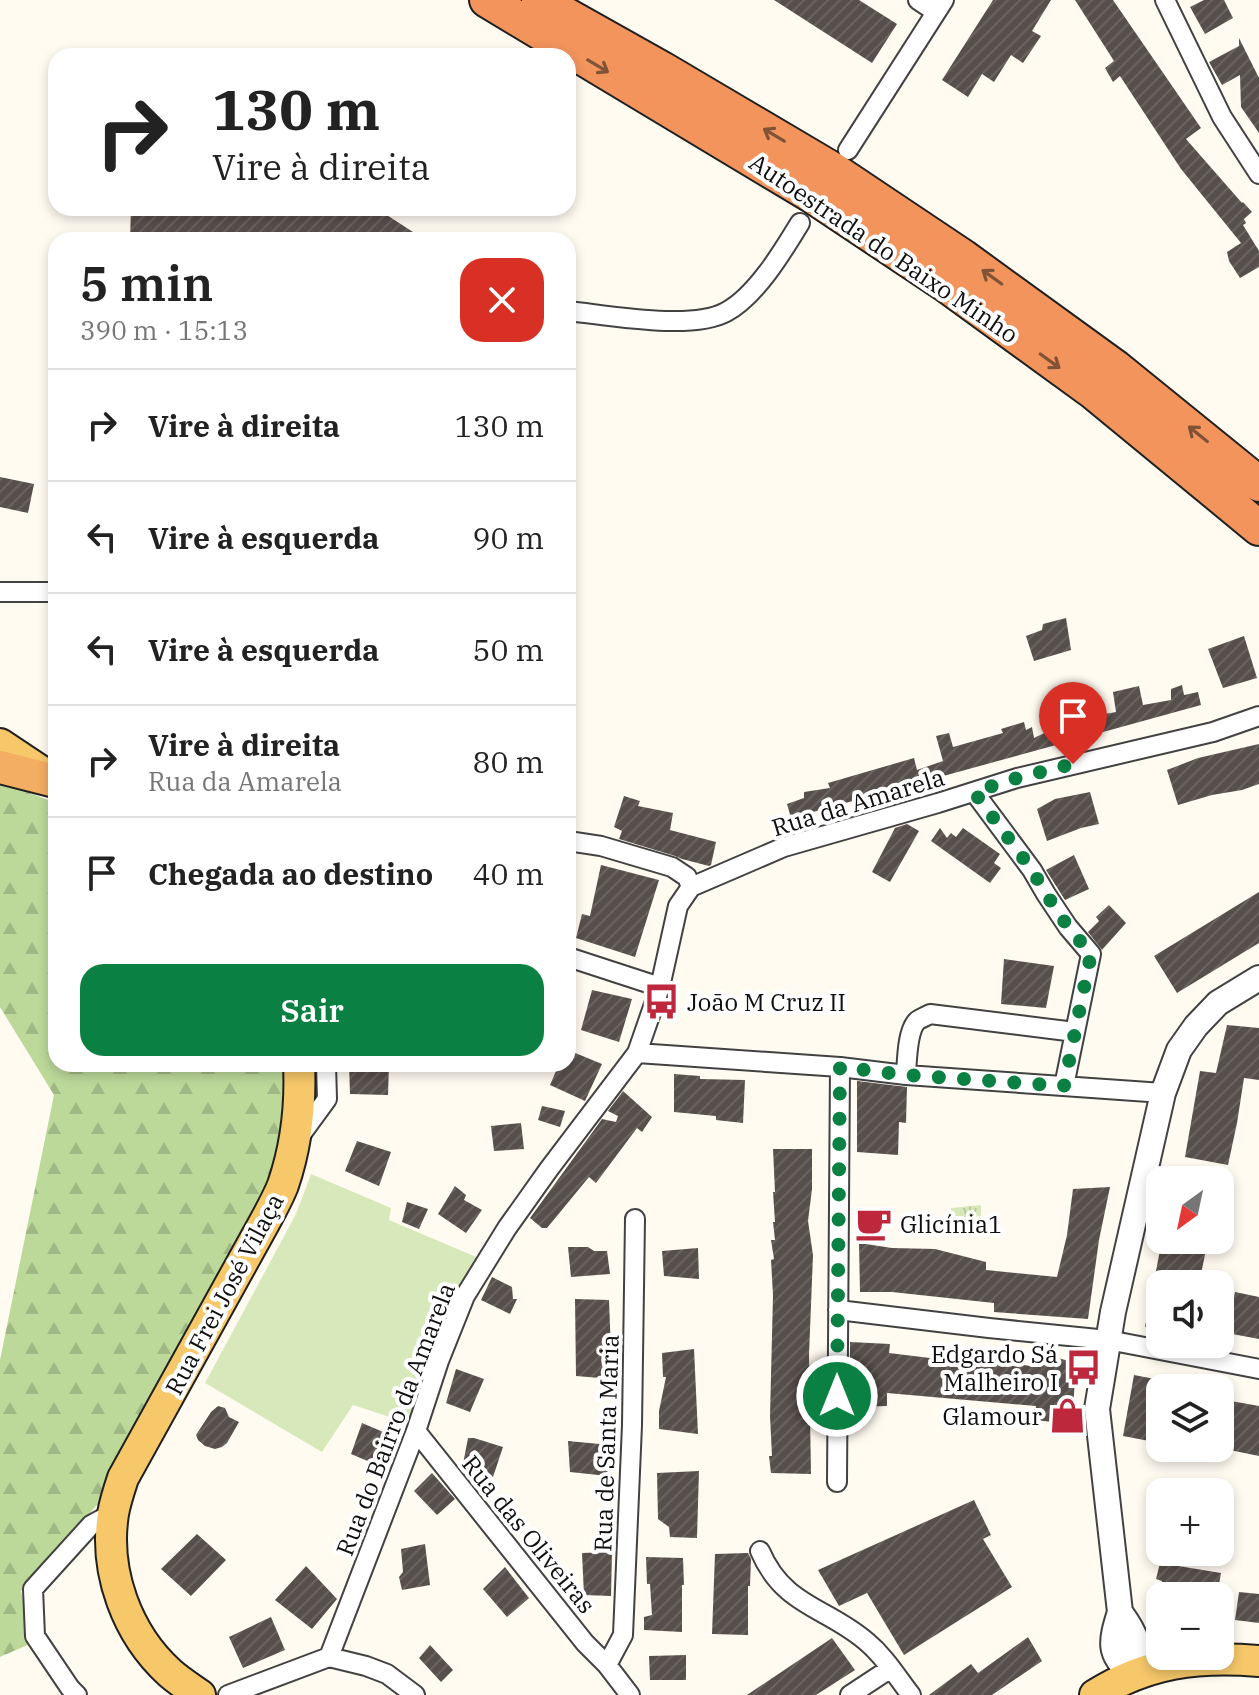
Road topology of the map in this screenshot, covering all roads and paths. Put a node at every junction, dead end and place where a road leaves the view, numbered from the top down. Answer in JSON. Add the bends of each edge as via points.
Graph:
{"nodes":[{"id":1,"x":487,"y":0,"type":"edge"},
{"id":2,"x":539,"y":0,"type":"edge"},
{"id":3,"x":552,"y":0,"type":"edge"},
{"id":4,"x":918,"y":0,"type":"edge"},
{"id":5,"x":1165,"y":0,"type":"edge"},
{"id":6,"x":940,"y":6,"type":"edge"},
{"id":7,"x":567,"y":48,"type":"edge"},
{"id":8,"x":576,"y":54,"type":"edge"},
{"id":9,"x":662,"y":69,"type":"junction"},
{"id":10,"x":848,"y":150,"type":"dead end"},
{"id":11,"x":1259,"y":174,"type":"edge"},
{"id":12,"x":800,"y":223,"type":"dead end"},
{"id":13,"x":576,"y":312,"type":"edge"},
{"id":14,"x":1259,"y":484,"type":"edge"},
{"id":15,"x":1259,"y":528,"type":"edge"},
{"id":16,"x":48,"y":592,"type":"edge"},
{"id":17,"x":1,"y":593,"type":"edge"},
{"id":18,"x":1259,"y":716,"type":"edge"},
{"id":19,"x":2,"y":752,"type":"edge"},
{"id":20,"x":48,"y":777,"type":"edge"},
{"id":21,"x":974,"y":792,"type":"junction"},
{"id":22,"x":576,"y":842,"type":"edge"},
{"id":23,"x":691,"y":887,"type":"junction"},
{"id":24,"x":576,"y":960,"type":"edge"},
{"id":25,"x":1259,"y":978,"type":"edge"},
{"id":26,"x":660,"y":987,"type":"junction"},
{"id":27,"x":1075,"y":1032,"type":"junction"},
{"id":28,"x":637,"y":1053,"type":"junction"},
{"id":29,"x":840,"y":1067,"type":"junction"},
{"id":30,"x":299,"y":1072,"type":"edge"},
{"id":31,"x":326,"y":1072,"type":"edge"},
{"id":32,"x":906,"y":1075,"type":"junction"},
{"id":33,"x":1064,"y":1086,"type":"junction"},
{"id":34,"x":1163,"y":1093,"type":"junction"},
{"id":35,"x":296,"y":1141,"type":"junction"},
{"id":36,"x":635,"y":1219,"type":"dead end"},
{"id":37,"x":838,"y":1310,"type":"junction"},
{"id":38,"x":1108,"y":1340,"type":"junction"},
{"id":39,"x":1259,"y":1369,"type":"edge"},
{"id":40,"x":416,"y":1431,"type":"junction"},
{"id":41,"x":837,"y":1482,"type":"dead end"},
{"id":42,"x":113,"y":1513,"type":"junction"},
{"id":43,"x":760,"y":1551,"type":"dead end"},
{"id":44,"x":329,"y":1657,"type":"junction"},
{"id":45,"x":1259,"y":1661,"type":"edge"},
{"id":46,"x":607,"y":1665,"type":"junction"},
{"id":47,"x":891,"y":1668,"type":"junction"},
{"id":48,"x":1133,"y":1674,"type":"junction"},
{"id":49,"x":1099,"y":1694,"type":"edge"},
{"id":50,"x":77,"y":1695,"type":"edge"},
{"id":51,"x":200,"y":1695,"type":"edge"},
{"id":52,"x":228,"y":1695,"type":"edge"},
{"id":53,"x":415,"y":1695,"type":"edge"},
{"id":54,"x":630,"y":1695,"type":"edge"},
{"id":55,"x":850,"y":1695,"type":"edge"},
{"id":56,"x":911,"y":1695,"type":"edge"}],
"edges":[{"from":1,"to":7,"type":"highway","name":"Autoestrada do Baixo Minho","one_way":true},
{"from":2,"to":9,"type":"highway"},
{"from":3,"to":9,"type":"highway"},
{"from":4,"to":6,"type":"street"},
{"from":5,"to":11,"type":"street","via":[[1222,117]]},
{"from":6,"to":10,"type":"street"},
{"from":8,"to":15,"type":"highway","name":"Autoestrada do Baixo Minho","one_way":true,"via":[[813,196],[945,284],[1095,393]]},
{"from":14,"to":9,"type":"highway","name":"Autoestrada do Baixo Minho","one_way":true,"via":[[1116,368],[963,257],[833,170]]},
{"from":12,"to":13,"type":"street","via":[[763,277],[726,312],[698,320],[658,320]]},
{"from":16,"to":17,"type":"street"},
{"from":18,"to":21,"type":"street","name":"Rua da Amarela"},
{"from":19,"to":20,"type":"highway"},
{"from":21,"to":23,"type":"street","name":"Rua da Amarela","via":[[784,847]]},
{"from":21,"to":27,"type":"street","via":[[1091,954]]},
{"from":22,"to":23,"type":"street","via":[[680,870]]},
{"from":23,"to":26,"type":"street","via":[[678,906]]},
{"from":24,"to":26,"type":"street"},
{"from":25,"to":34,"type":"street","via":[[1218,1003],[1196,1026],[1179,1050]]},
{"from":26,"to":28,"type":"street"},
{"from":27,"to":32,"type":"street","via":[[930,1014],[914,1027]]},
{"from":27,"to":33,"type":"street"},
{"from":28,"to":29,"type":"street"},
{"from":28,"to":40,"type":"street","name":"Rua do Bairro da Amarela","via":[[507,1228],[465,1296]]},
{"from":29,"to":32,"type":"street"},
{"from":29,"to":37,"type":"street"},
{"from":30,"to":35,"type":"main road","name":"Rua Frei José Vilaça"},
{"from":31,"to":35,"type":"street","via":[[327,1099]]},
{"from":32,"to":33,"type":"street"},
{"from":33,"to":34,"type":"street"},
{"from":34,"to":38,"type":"street"},
{"from":35,"to":42,"type":"main road","name":"Rua Frei José Vilaça","via":[[282,1187],[123,1478]]},
{"from":36,"to":46,"type":"street","name":"Rua de Santa Maria","via":[[623,1635]]},
{"from":37,"to":38,"type":"street"},
{"from":37,"to":41,"type":"street"},
{"from":38,"to":39,"type":"street"},
{"from":38,"to":48,"type":"street","via":[[1097,1409],[1120,1612],[1137,1643],[1139,1659]]},
{"from":40,"to":44,"type":"street","name":"Rua do Bairro da Amarela"},
{"from":40,"to":46,"type":"street","name":"Rua das Oliveiras"},
{"from":42,"to":50,"type":"street","via":[[91,1525],[33,1589],[35,1636]]},
{"from":42,"to":51,"type":"main road","name":"Rua Frei José Vilaça","via":[[114,1576],[125,1611],[169,1673]]},
{"from":43,"to":47,"type":"street","via":[[774,1578],[792,1595],[867,1642]]},
{"from":44,"to":52,"type":"street"},
{"from":44,"to":53,"type":"street","via":[[387,1674]]},
{"from":45,"to":48,"type":"main road","via":[[1218,1659]]},
{"from":46,"to":54,"type":"street","name":"Rua das Oliveiras"},
{"from":47,"to":55,"type":"street"},
{"from":47,"to":56,"type":"street"},
{"from":48,"to":49,"type":"main road"}]}
